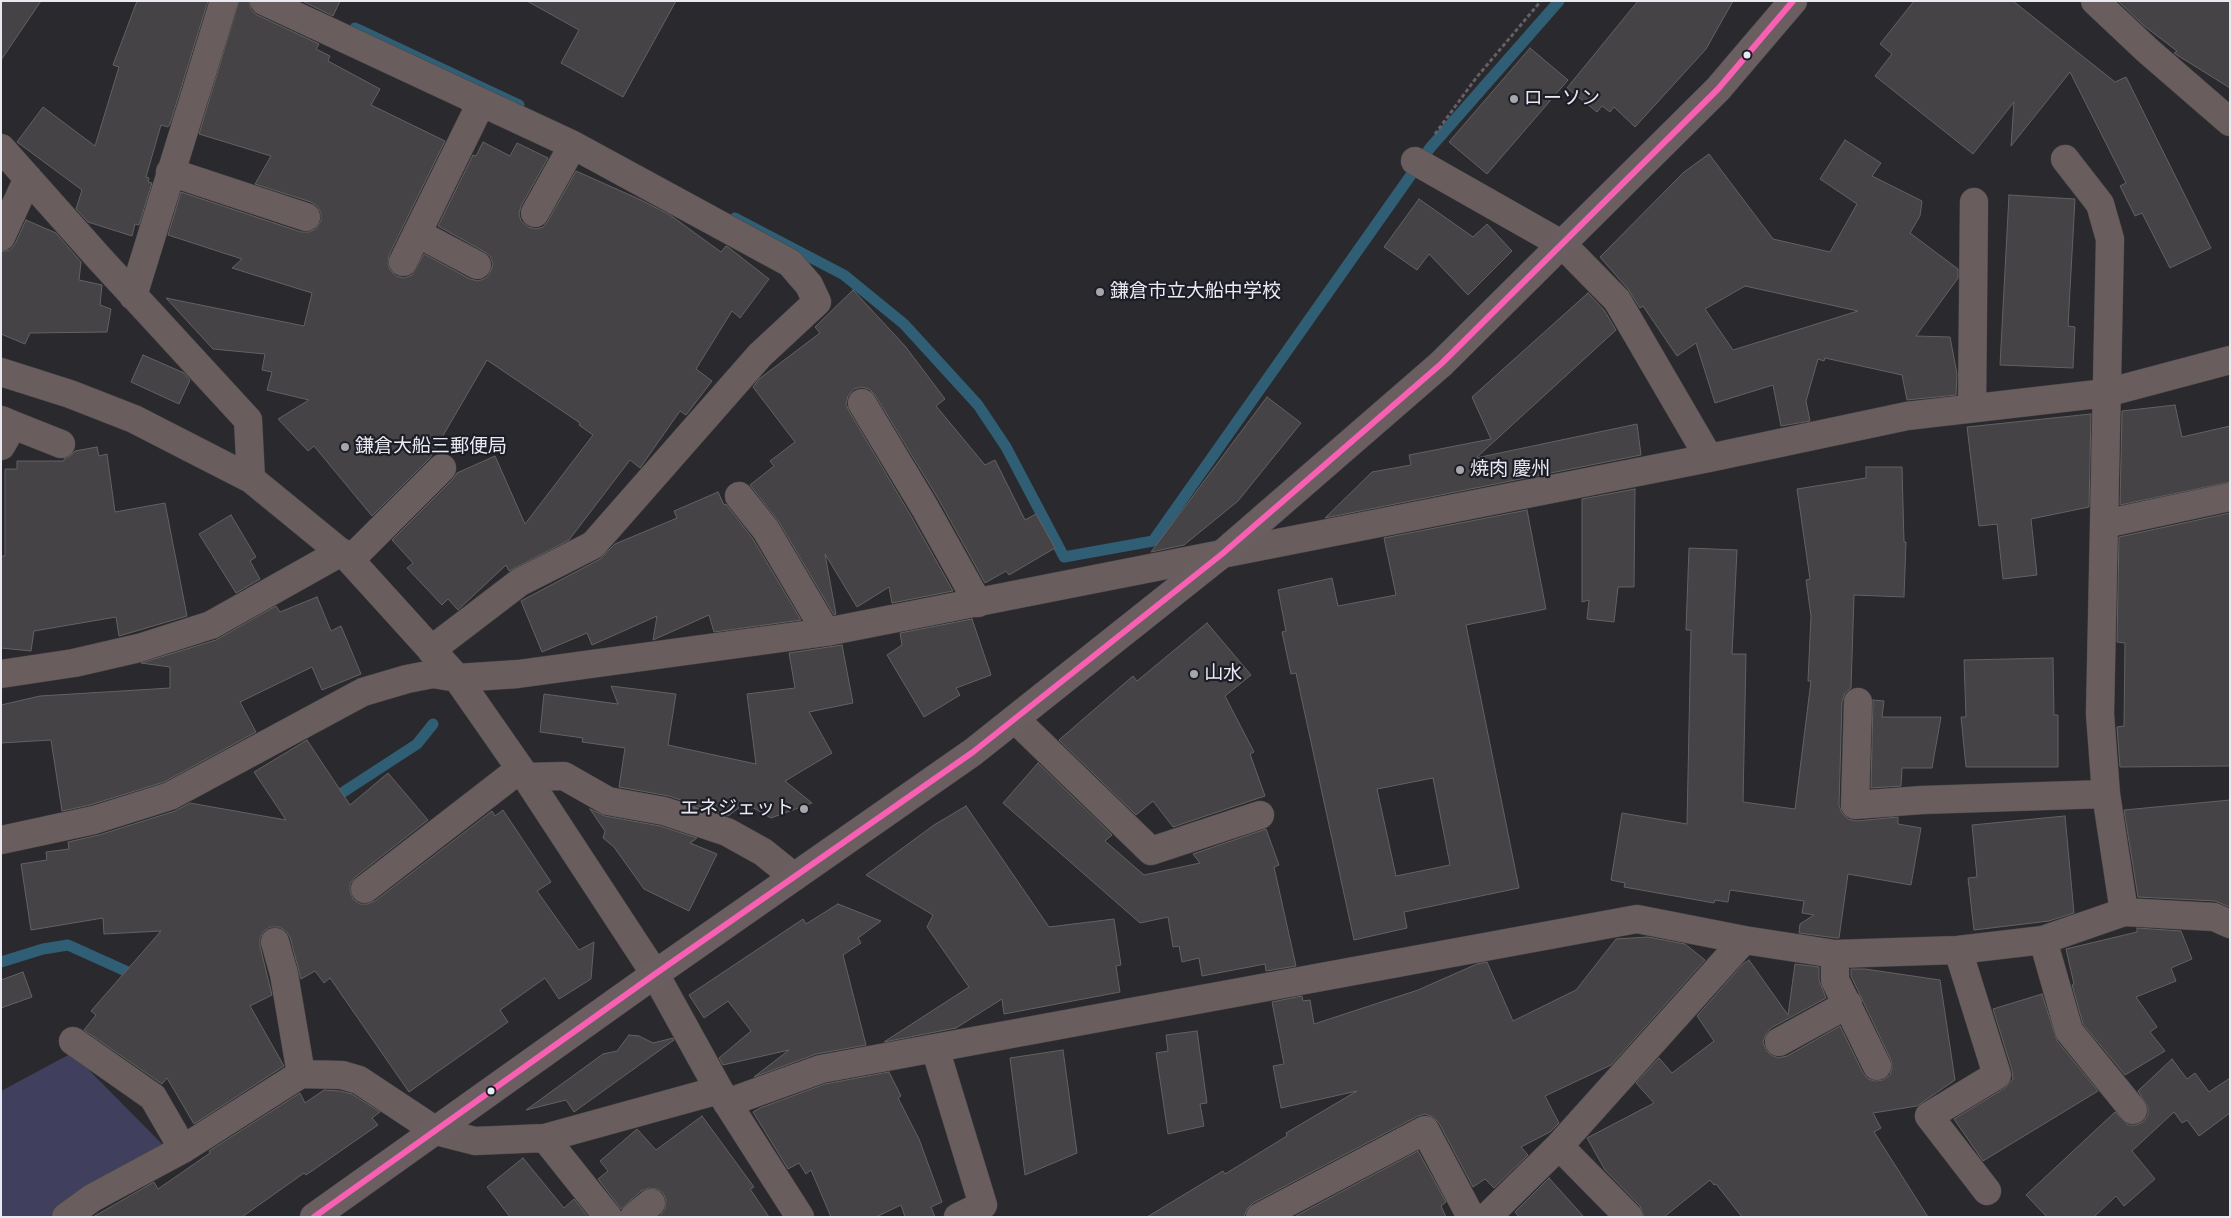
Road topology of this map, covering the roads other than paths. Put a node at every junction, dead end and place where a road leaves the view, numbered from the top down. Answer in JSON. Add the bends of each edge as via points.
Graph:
{"nodes":[{"id":1,"x":224,"y":1,"type":"edge"},
{"id":2,"x":264,"y":1,"type":"edge"},
{"id":3,"x":1793,"y":1,"type":"edge"},
{"id":4,"x":2095,"y":1,"type":"edge"},
{"id":5,"x":481,"y":103,"type":"junction"},
{"id":6,"x":2230,"y":122,"type":"edge"},
{"id":7,"x":572,"y":145,"type":"junction"},
{"id":8,"x":1,"y":148,"type":"edge"},
{"id":9,"x":2065,"y":160,"type":"dead end"},
{"id":10,"x":1415,"y":161,"type":"road end"},
{"id":11,"x":170,"y":172,"type":"junction"},
{"id":12,"x":28,"y":178,"type":"junction"},
{"id":13,"x":1974,"y":202,"type":"dead end"},
{"id":14,"x":535,"y":213,"type":"dead end"},
{"id":15,"x":306,"y":217,"type":"dead end"},
{"id":16,"x":418,"y":234,"type":"junction"},
{"id":17,"x":1,"y":237,"type":"edge"},
{"id":18,"x":1563,"y":245,"type":"junction"},
{"id":19,"x":403,"y":262,"type":"dead end"},
{"id":20,"x":477,"y":265,"type":"dead end"},
{"id":21,"x":133,"y":296,"type":"junction"},
{"id":22,"x":2230,"y":360,"type":"edge"},
{"id":23,"x":1,"y":372,"type":"edge"},
{"id":24,"x":2106,"y":393,"type":"junction"},
{"id":25,"x":862,"y":403,"type":"dead end"},
{"id":26,"x":1972,"y":408,"type":"junction"},
{"id":27,"x":5,"y":430,"type":"edge"},
{"id":28,"x":61,"y":444,"type":"dead end"},
{"id":29,"x":1709,"y":458,"type":"junction"},
{"id":30,"x":442,"y":468,"type":"dead end"},
{"id":31,"x":251,"y":479,"type":"junction"},
{"id":32,"x":739,"y":496,"type":"dead end"},
{"id":33,"x":2230,"y":497,"type":"edge"},
{"id":34,"x":2104,"y":524,"type":"junction"},
{"id":35,"x":1222,"y":554,"type":"junction"},
{"id":36,"x":345,"y":556,"type":"junction"},
{"id":37,"x":978,"y":603,"type":"junction"},
{"id":38,"x":826,"y":632,"type":"junction"},
{"id":39,"x":431,"y":650,"type":"junction"},
{"id":40,"x":1,"y":674,"type":"edge"},
{"id":41,"x":457,"y":678,"type":"junction"},
{"id":42,"x":1858,"y":702,"type":"dead end"},
{"id":43,"x":1016,"y":720,"type":"junction"},
{"id":44,"x":523,"y":773,"type":"junction"},
{"id":45,"x":2106,"y":794,"type":"junction"},
{"id":46,"x":1260,"y":815,"type":"dead end"},
{"id":47,"x":1,"y":840,"type":"edge"},
{"id":48,"x":794,"y":877,"type":"junction"},
{"id":49,"x":365,"y":889,"type":"dead end"},
{"id":50,"x":2124,"y":912,"type":"junction"},
{"id":51,"x":2230,"y":924,"type":"edge"},
{"id":52,"x":1744,"y":940,"type":"junction"},
{"id":53,"x":2043,"y":940,"type":"junction"},
{"id":54,"x":275,"y":942,"type":"dead end"},
{"id":55,"x":1958,"y":950,"type":"junction"},
{"id":56,"x":1835,"y":954,"type":"junction"},
{"id":57,"x":655,"y":974,"type":"junction"},
{"id":58,"x":1848,"y":1004,"type":"junction"},
{"id":59,"x":73,"y":1041,"type":"dead end"},
{"id":60,"x":1779,"y":1042,"type":"dead end"},
{"id":61,"x":936,"y":1048,"type":"junction"},
{"id":62,"x":1877,"y":1066,"type":"dead end"},
{"id":63,"x":301,"y":1074,"type":"junction"},
{"id":64,"x":723,"y":1096,"type":"junction"},
{"id":65,"x":2133,"y":1110,"type":"dead end"},
{"id":66,"x":436,"y":1131,"type":"junction"},
{"id":67,"x":545,"y":1138,"type":"junction"},
{"id":68,"x":1559,"y":1146,"type":"junction"},
{"id":69,"x":183,"y":1149,"type":"junction"},
{"id":70,"x":1987,"y":1191,"type":"dead end"},
{"id":71,"x":66,"y":1217,"type":"edge"},
{"id":72,"x":314,"y":1217,"type":"edge"},
{"id":73,"x":608,"y":1217,"type":"edge"},
{"id":74,"x":800,"y":1217,"type":"edge"},
{"id":75,"x":958,"y":1217,"type":"edge"},
{"id":76,"x":1260,"y":1217,"type":"edge"},
{"id":77,"x":1471,"y":1217,"type":"edge"},
{"id":78,"x":1487,"y":1217,"type":"edge"},
{"id":79,"x":1629,"y":1217,"type":"edge"}],
"edges":[{"from":1,"to":11,"type":"street"},
{"from":2,"to":5,"type":"street"},
{"from":3,"to":18,"type":"main road","via":[[1718,88]]},
{"from":4,"to":6,"type":"street"},
{"from":5,"to":7,"type":"street"},
{"from":5,"to":16,"type":"street"},
{"from":7,"to":14,"type":"street"},
{"from":7,"to":39,"type":"street","via":[[790,263],[809,285],[817,302],[760,355],[593,545],[520,582]]},
{"from":8,"to":12,"type":"street"},
{"from":9,"to":24,"type":"street","via":[[2100,204],[2110,239]]},
{"from":10,"to":18,"type":"street"},
{"from":11,"to":15,"type":"street"},
{"from":11,"to":21,"type":"street"},
{"from":12,"to":17,"type":"street"},
{"from":12,"to":21,"type":"street"},
{"from":13,"to":26,"type":"street"},
{"from":16,"to":19,"type":"street"},
{"from":16,"to":20,"type":"street"},
{"from":18,"to":29,"type":"street","via":[[1617,300]]},
{"from":18,"to":35,"type":"main road","via":[[1441,364]]},
{"from":21,"to":31,"type":"street","via":[[248,420]]},
{"from":22,"to":24,"type":"street"},
{"from":23,"to":31,"type":"street","via":[[134,419]]},
{"from":24,"to":26,"type":"street"},
{"from":24,"to":34,"type":"street"},
{"from":25,"to":37,"type":"street"},
{"from":26,"to":29,"type":"street","via":[[1907,416]]},
{"from":27,"to":28,"type":"street"},
{"from":29,"to":35,"type":"street"},
{"from":30,"to":36,"type":"street"},
{"from":31,"to":36,"type":"street"},
{"from":32,"to":38,"type":"street","via":[[766,530]]},
{"from":33,"to":34,"type":"street"},
{"from":34,"to":45,"type":"street","via":[[2100,714]]},
{"from":35,"to":37,"type":"street"},
{"from":35,"to":43,"type":"main road"},
{"from":36,"to":39,"type":"street"},
{"from":36,"to":40,"type":"street","via":[[212,625],[74,664]]},
{"from":37,"to":38,"type":"street"},
{"from":38,"to":41,"type":"street","via":[[518,674]]},
{"from":39,"to":41,"type":"street"},
{"from":41,"to":44,"type":"street"},
{"from":41,"to":47,"type":"street","via":[[433,674],[363,692],[170,796],[94,820]]},
{"from":42,"to":45,"type":"street","via":[[1855,805]]},
{"from":43,"to":46,"type":"street","via":[[1151,851]]},
{"from":43,"to":48,"type":"main road"},
{"from":44,"to":48,"type":"street","via":[[564,776],[608,801],[664,811],[727,832],[763,852]]},
{"from":44,"to":49,"type":"street"},
{"from":44,"to":57,"type":"street"},
{"from":45,"to":50,"type":"street"},
{"from":48,"to":57,"type":"main road"},
{"from":50,"to":51,"type":"street","via":[[2214,917]]},
{"from":50,"to":53,"type":"street"},
{"from":52,"to":56,"type":"street"},
{"from":52,"to":61,"type":"street","via":[[1637,919]]},
{"from":52,"to":68,"type":"street"},
{"from":53,"to":55,"type":"street"},
{"from":53,"to":65,"type":"street","via":[[2069,1031]]},
{"from":54,"to":63,"type":"street","via":[[284,974]]},
{"from":55,"to":56,"type":"street"},
{"from":55,"to":70,"type":"street","via":[[1997,1075],[1929,1116]]},
{"from":56,"to":58,"type":"street","via":[[1835,980]]},
{"from":57,"to":64,"type":"street"},
{"from":57,"to":66,"type":"main road"},
{"from":58,"to":60,"type":"street"},
{"from":58,"to":62,"type":"street"},
{"from":59,"to":69,"type":"street","via":[[154,1097]]},
{"from":61,"to":64,"type":"street","via":[[821,1069]]},
{"from":61,"to":75,"type":"street","via":[[983,1205]]},
{"from":63,"to":66,"type":"street","via":[[342,1075],[359,1080]]},
{"from":63,"to":69,"type":"street"},
{"from":64,"to":67,"type":"street"},
{"from":64,"to":74,"type":"street"},
{"from":66,"to":67,"type":"street","via":[[475,1141]]},
{"from":66,"to":72,"type":"main road"},
{"from":67,"to":73,"type":"street"},
{"from":68,"to":78,"type":"street"},
{"from":68,"to":79,"type":"street"},
{"from":69,"to":71,"type":"street","via":[[92,1198]]},
{"from":76,"to":77,"type":"street","via":[[1425,1130]]}]}
